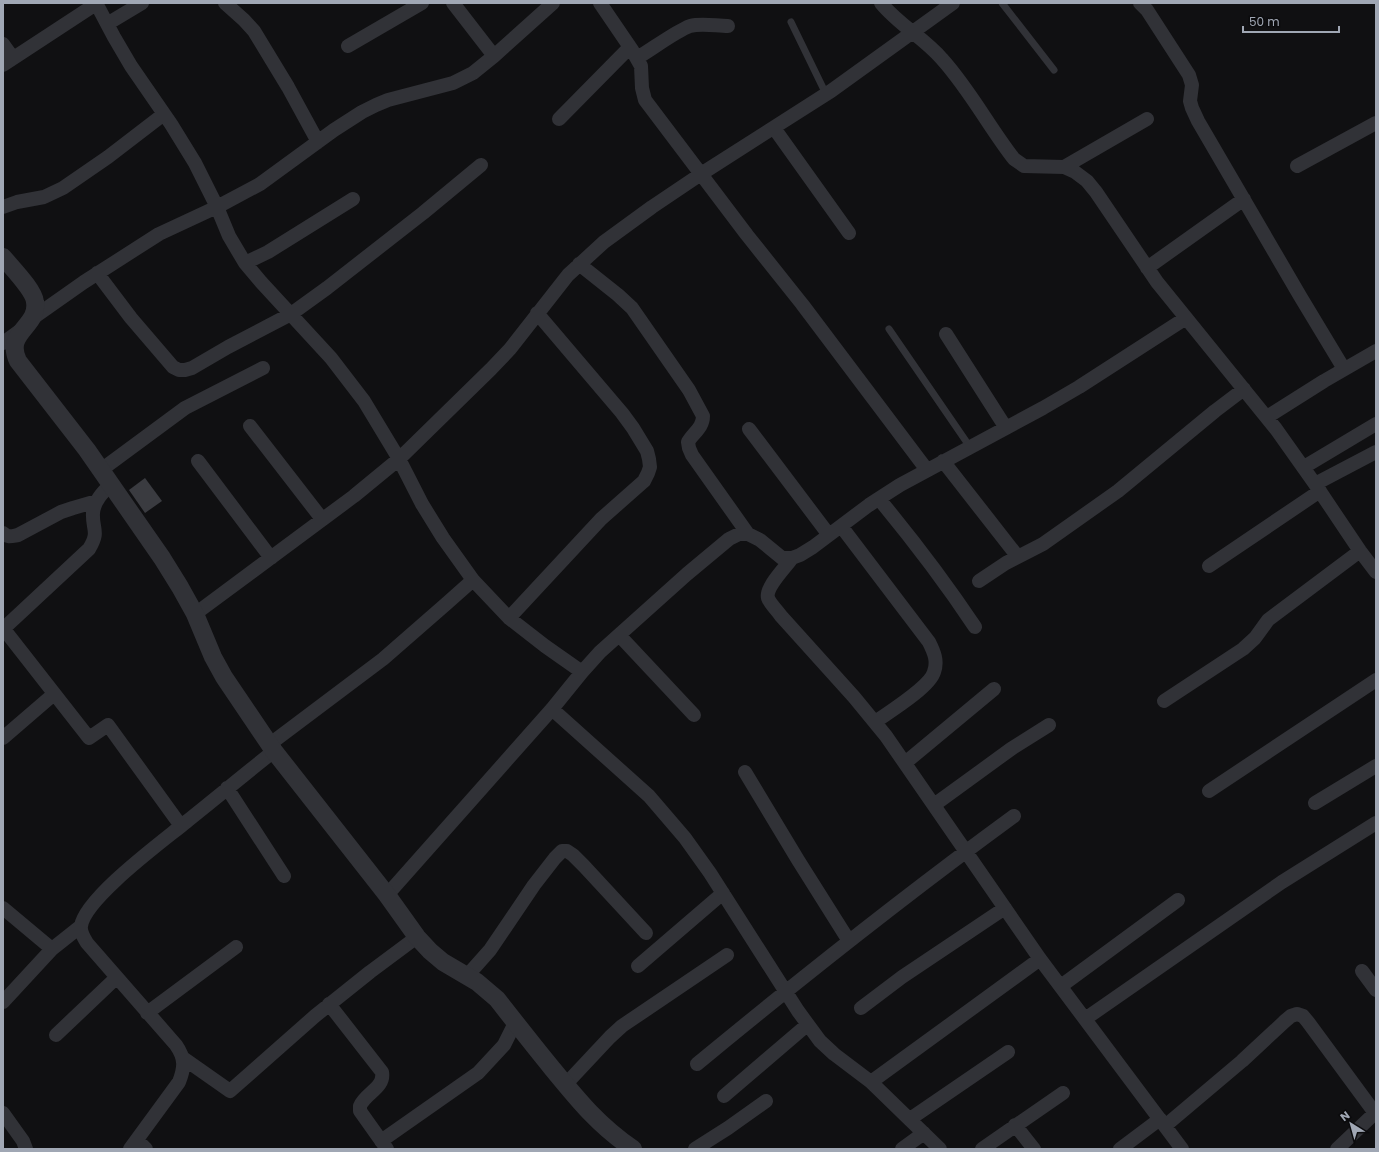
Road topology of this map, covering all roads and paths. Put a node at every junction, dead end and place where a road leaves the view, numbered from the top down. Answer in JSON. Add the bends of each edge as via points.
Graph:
{"nodes":[{"id":1,"x":96,"y":3,"type":"edge"},
{"id":2,"x":142,"y":3,"type":"edge"},
{"id":3,"x":225,"y":3,"type":"edge"},
{"id":4,"x":422,"y":3,"type":"edge"},
{"id":5,"x":453,"y":3,"type":"edge"},
{"id":6,"x":552,"y":3,"type":"edge"},
{"id":7,"x":600,"y":3,"type":"edge"},
{"id":8,"x":881,"y":3,"type":"edge"},
{"id":9,"x":953,"y":3,"type":"edge"},
{"id":10,"x":1002,"y":3,"type":"edge"},
{"id":11,"x":1140,"y":3,"type":"edge"},
{"id":12,"x":791,"y":22,"type":"dead end"},
{"id":13,"x":107,"y":24,"type":"junction"},
{"id":14,"x":728,"y":26,"type":"dead end"},
{"id":15,"x":912,"y":32,"type":"junction"},
{"id":16,"x":3,"y":44,"type":"edge"},
{"id":17,"x":348,"y":46,"type":"dead end"},
{"id":18,"x":634,"y":53,"type":"junction"},
{"id":19,"x":494,"y":56,"type":"junction"},
{"id":20,"x":8,"y":62,"type":"edge"},
{"id":21,"x":1054,"y":70,"type":"dead end"},
{"id":22,"x":826,"y":94,"type":"junction"},
{"id":23,"x":164,"y":114,"type":"junction"},
{"id":24,"x":559,"y":119,"type":"dead end"},
{"id":25,"x":1147,"y":119,"type":"dead end"},
{"id":26,"x":1376,"y":123,"type":"edge"},
{"id":27,"x":774,"y":128,"type":"junction"},
{"id":28,"x":318,"y":142,"type":"junction"},
{"id":29,"x":481,"y":165,"type":"dead end"},
{"id":30,"x":1297,"y":166,"type":"dead end"},
{"id":31,"x":1064,"y":167,"type":"junction"},
{"id":32,"x":701,"y":174,"type":"junction"},
{"id":33,"x":353,"y":199,"type":"dead end"},
{"id":34,"x":1244,"y":199,"type":"junction"},
{"id":35,"x":3,"y":207,"type":"edge"},
{"id":36,"x":218,"y":207,"type":"junction"},
{"id":37,"x":849,"y":233,"type":"dead end"},
{"id":38,"x":3,"y":257,"type":"edge"},
{"id":39,"x":245,"y":263,"type":"junction"},
{"id":40,"x":579,"y":264,"type":"junction"},
{"id":41,"x":1147,"y":268,"type":"junction"},
{"id":42,"x":97,"y":273,"type":"junction"},
{"id":43,"x":291,"y":314,"type":"junction"},
{"id":44,"x":537,"y":314,"type":"junction"},
{"id":45,"x":1186,"y":318,"type":"junction"},
{"id":46,"x":28,"y":324,"type":"junction"},
{"id":47,"x":889,"y":329,"type":"dead end"},
{"id":48,"x":946,"y":334,"type":"dead end"},
{"id":49,"x":3,"y":343,"type":"edge"},
{"id":50,"x":1376,"y":351,"type":"edge"},
{"id":51,"x":263,"y":368,"type":"dead end"},
{"id":52,"x":1344,"y":369,"type":"junction"},
{"id":53,"x":1244,"y":389,"type":"junction"},
{"id":54,"x":1267,"y":417,"type":"junction"},
{"id":55,"x":1376,"y":424,"type":"edge"},
{"id":56,"x":250,"y":426,"type":"dead end"},
{"id":57,"x":1006,"y":428,"type":"junction"},
{"id":58,"x":749,"y":429,"type":"dead end"},
{"id":59,"x":970,"y":447,"type":"junction"},
{"id":60,"x":1376,"y":452,"type":"edge"},
{"id":61,"x":399,"y":459,"type":"junction"},
{"id":62,"x":198,"y":461,"type":"dead end"},
{"id":63,"x":944,"y":461,"type":"junction"},
{"id":64,"x":1304,"y":467,"type":"junction"},
{"id":65,"x":927,"y":470,"type":"junction"},
{"id":66,"x":106,"y":477,"type":"junction"},
{"id":67,"x":1318,"y":487,"type":"junction"},
{"id":68,"x":879,"y":499,"type":"junction"},
{"id":69,"x":97,"y":501,"type":"junction"},
{"id":70,"x":322,"y":520,"type":"junction"},
{"id":71,"x":841,"y":526,"type":"junction"},
{"id":72,"x":3,"y":534,"type":"edge"},
{"id":73,"x":748,"y":534,"type":"junction"},
{"id":74,"x":829,"y":535,"type":"junction"},
{"id":75,"x":1360,"y":551,"type":"junction"},
{"id":76,"x":1018,"y":557,"type":"junction"},
{"id":77,"x":271,"y":558,"type":"junction"},
{"id":78,"x":792,"y":558,"type":"junction"},
{"id":79,"x":1209,"y":566,"type":"dead end"},
{"id":80,"x":1376,"y":572,"type":"edge"},
{"id":81,"x":472,"y":580,"type":"junction"},
{"id":82,"x":979,"y":581,"type":"dead end"},
{"id":83,"x":194,"y":614,"type":"junction"},
{"id":84,"x":509,"y":618,"type":"junction"},
{"id":85,"x":975,"y":627,"type":"dead end"},
{"id":86,"x":3,"y":629,"type":"edge"},
{"id":87,"x":619,"y":635,"type":"junction"},
{"id":88,"x":582,"y":672,"type":"junction"},
{"id":89,"x":1376,"y":680,"type":"edge"},
{"id":90,"x":994,"y":689,"type":"dead end"},
{"id":91,"x":54,"y":694,"type":"junction"},
{"id":92,"x":1164,"y":701,"type":"dead end"},
{"id":93,"x":552,"y":709,"type":"junction"},
{"id":94,"x":694,"y":716,"type":"dead end"},
{"id":95,"x":875,"y":722,"type":"junction"},
{"id":96,"x":1049,"y":725,"type":"dead end"},
{"id":97,"x":3,"y":738,"type":"edge"},
{"id":98,"x":272,"y":748,"type":"junction"},
{"id":99,"x":905,"y":763,"type":"junction"},
{"id":100,"x":1376,"y":766,"type":"edge"},
{"id":101,"x":745,"y":772,"type":"dead end"},
{"id":102,"x":227,"y":788,"type":"junction"},
{"id":103,"x":1209,"y":791,"type":"dead end"},
{"id":104,"x":1315,"y":803,"type":"dead end"},
{"id":105,"x":934,"y":805,"type":"junction"},
{"id":106,"x":1014,"y":816,"type":"dead end"},
{"id":107,"x":1376,"y":823,"type":"edge"},
{"id":108,"x":181,"y":826,"type":"junction"},
{"id":109,"x":966,"y":851,"type":"junction"},
{"id":110,"x":284,"y":876,"type":"dead end"},
{"id":111,"x":723,"y":893,"type":"junction"},
{"id":112,"x":386,"y":895,"type":"junction"},
{"id":113,"x":1178,"y":900,"type":"dead end"},
{"id":114,"x":3,"y":908,"type":"edge"},
{"id":115,"x":1005,"y":908,"type":"junction"},
{"id":116,"x":81,"y":926,"type":"junction"},
{"id":117,"x":646,"y":933,"type":"dead end"},
{"id":118,"x":417,"y":937,"type":"junction"},
{"id":119,"x":849,"y":941,"type":"junction"},
{"id":120,"x":236,"y":948,"type":"dead end"},
{"id":121,"x":52,"y":949,"type":"junction"},
{"id":122,"x":727,"y":956,"type":"dead end"},
{"id":123,"x":1040,"y":959,"type":"junction"},
{"id":124,"x":638,"y":966,"type":"dead end"},
{"id":125,"x":1362,"y":971,"type":"dead end"},
{"id":126,"x":466,"y":977,"type":"junction"},
{"id":127,"x":116,"y":978,"type":"junction"},
{"id":128,"x":1061,"y":986,"type":"junction"},
{"id":129,"x":786,"y":990,"type":"junction"},
{"id":130,"x":1376,"y":990,"type":"edge"},
{"id":131,"x":3,"y":1002,"type":"edge"},
{"id":132,"x":329,"y":1004,"type":"junction"},
{"id":133,"x":861,"y":1008,"type":"dead end"},
{"id":134,"x":147,"y":1013,"type":"junction"},
{"id":135,"x":1086,"y":1019,"type":"junction"},
{"id":136,"x":515,"y":1023,"type":"junction"},
{"id":137,"x":807,"y":1025,"type":"junction"},
{"id":138,"x":56,"y":1035,"type":"dead end"},
{"id":139,"x":1008,"y":1052,"type":"dead end"},
{"id":140,"x":183,"y":1058,"type":"junction"},
{"id":141,"x":697,"y":1064,"type":"dead end"},
{"id":142,"x":871,"y":1082,"type":"junction"},
{"id":143,"x":565,"y":1085,"type":"junction"},
{"id":144,"x":1063,"y":1093,"type":"dead end"},
{"id":145,"x":724,"y":1096,"type":"dead end"},
{"id":146,"x":766,"y":1101,"type":"dead end"},
{"id":147,"x":1376,"y":1112,"type":"edge"},
{"id":148,"x":3,"y":1113,"type":"edge"},
{"id":149,"x":910,"y":1119,"type":"junction"},
{"id":150,"x":1162,"y":1123,"type":"junction"},
{"id":151,"x":1015,"y":1125,"type":"junction"},
{"id":152,"x":924,"y":1133,"type":"junction"},
{"id":153,"x":384,"y":1145,"type":"edge"},
{"id":154,"x":138,"y":1146,"type":"edge"},
{"id":155,"x":26,"y":1149,"type":"edge"},
{"id":156,"x":634,"y":1149,"type":"edge"},
{"id":157,"x":695,"y":1149,"type":"edge"},
{"id":158,"x":902,"y":1149,"type":"edge"},
{"id":159,"x":940,"y":1149,"type":"edge"},
{"id":160,"x":982,"y":1149,"type":"edge"},
{"id":161,"x":1034,"y":1149,"type":"edge"},
{"id":162,"x":1120,"y":1149,"type":"edge"},
{"id":163,"x":1182,"y":1149,"type":"edge"},
{"id":164,"x":1337,"y":1149,"type":"edge"}],
"edges":[{"from":1,"to":13,"type":"street"},
{"from":1,"to":20,"type":"street"},
{"from":2,"to":13,"type":"street"},
{"from":3,"to":28,"type":"street","via":[[254,32]]},
{"from":4,"to":17,"type":"street"},
{"from":5,"to":19,"type":"street"},
{"from":6,"to":19,"type":"street"},
{"from":7,"to":18,"type":"street"},
{"from":8,"to":15,"type":"street"},
{"from":9,"to":15,"type":"street"},
{"from":10,"to":21,"type":"lane"},
{"from":11,"to":34,"type":"street","via":[[1189,76],[1192,85],[1192,108]]},
{"from":12,"to":22,"type":"lane"},
{"from":13,"to":23,"type":"street","via":[[131,66]]},
{"from":14,"to":18,"type":"street","via":[[690,26]]},
{"from":15,"to":22,"type":"street"},
{"from":15,"to":31,"type":"street","via":[[942,59],[1014,159],[1024,166]]},
{"from":16,"to":20,"type":"street"},
{"from":18,"to":24,"type":"street"},
{"from":18,"to":32,"type":"street","via":[[642,72],[645,100]]},
{"from":19,"to":28,"type":"street","via":[[463,79],[376,105]]},
{"from":22,"to":27,"type":"street"},
{"from":23,"to":35,"type":"street","via":[[63,188],[44,197]]},
{"from":23,"to":36,"type":"street","via":[[195,163]]},
{"from":25,"to":31,"type":"street"},
{"from":26,"to":30,"type":"street"},
{"from":27,"to":32,"type":"street"},
{"from":27,"to":37,"type":"street"},
{"from":28,"to":36,"type":"street","via":[[260,184]]},
{"from":29,"to":43,"type":"street"},
{"from":31,"to":41,"type":"street","via":[[1087,181]]},
{"from":32,"to":40,"type":"street","via":[[604,242]]},
{"from":32,"to":65,"type":"street"},
{"from":33,"to":39,"type":"street","via":[[268,252]]},
{"from":34,"to":41,"type":"street"},
{"from":34,"to":52,"type":"street"},
{"from":36,"to":39,"type":"street","via":[[229,236]]},
{"from":36,"to":42,"type":"street","via":[[159,234]]},
{"from":38,"to":46,"type":"street","via":[[34,296],[35,308]]},
{"from":39,"to":43,"type":"street"},
{"from":40,"to":44,"type":"street"},
{"from":40,"to":73,"type":"street","via":[[632,308],[688,390],[703,416],[701,426],[688,442],[689,448]]},
{"from":41,"to":45,"type":"street"},
{"from":42,"to":43,"type":"street","via":[[131,318],[173,367],[179,370],[192,368]]},
{"from":42,"to":46,"type":"street"},
{"from":43,"to":61,"type":"street","via":[[349,381],[377,420]]},
{"from":44,"to":61,"type":"street","via":[[491,369]]},
{"from":44,"to":84,"type":"street","via":[[622,413],[646,451],[650,466],[644,480],[601,519]]},
{"from":45,"to":53,"type":"street"},
{"from":45,"to":57,"type":"street","via":[[1079,387]]},
{"from":46,"to":49,"type":"street"},
{"from":46,"to":66,"type":"street","via":[[15,341],[15,356],[18,362]]},
{"from":47,"to":59,"type":"lane"},
{"from":48,"to":57,"type":"street"},
{"from":50,"to":52,"type":"street"},
{"from":51,"to":66,"type":"street","via":[[185,408]]},
{"from":52,"to":54,"type":"street"},
{"from":53,"to":54,"type":"street"},
{"from":53,"to":76,"type":"street","via":[[1118,491],[1043,544]]},
{"from":54,"to":64,"type":"street"},
{"from":55,"to":64,"type":"street"},
{"from":56,"to":70,"type":"street"},
{"from":57,"to":59,"type":"street"},
{"from":58,"to":74,"type":"street"},
{"from":59,"to":63,"type":"street"},
{"from":60,"to":67,"type":"street"},
{"from":61,"to":70,"type":"street"},
{"from":61,"to":81,"type":"street","via":[[422,504]]},
{"from":62,"to":77,"type":"street"},
{"from":63,"to":65,"type":"street"},
{"from":63,"to":76,"type":"street"},
{"from":64,"to":67,"type":"street"},
{"from":65,"to":68,"type":"street"},
{"from":66,"to":69,"type":"street"},
{"from":66,"to":83,"type":"street","via":[[162,558]]},
{"from":67,"to":75,"type":"street"},
{"from":67,"to":79,"type":"street"},
{"from":68,"to":71,"type":"street"},
{"from":68,"to":85,"type":"street","via":[[932,565]]},
{"from":69,"to":72,"type":"street","via":[[67,510],[11,537]]},
{"from":69,"to":86,"type":"street","via":[[93,512],[96,535],[89,549]]},
{"from":70,"to":77,"type":"street"},
{"from":71,"to":74,"type":"street"},
{"from":71,"to":95,"type":"street","via":[[929,642],[936,661],[934,673],[928,682]]},
{"from":73,"to":78,"type":"street","via":[[760,540],[782,558]]},
{"from":73,"to":87,"type":"street","via":[[739,534],[716,548]]},
{"from":74,"to":78,"type":"street","via":[[814,548]]},
{"from":75,"to":80,"type":"street"},
{"from":75,"to":92,"type":"street","via":[[1274,615],[1243,649]]},
{"from":76,"to":82,"type":"street"},
{"from":77,"to":83,"type":"street"},
{"from":78,"to":95,"type":"street","via":[[770,588],[768,596],[771,604]]},
{"from":81,"to":84,"type":"street"},
{"from":81,"to":98,"type":"street","via":[[383,659]]},
{"from":83,"to":98,"type":"street","via":[[224,677]]},
{"from":84,"to":88,"type":"street"},
{"from":86,"to":91,"type":"street"},
{"from":87,"to":88,"type":"street"},
{"from":87,"to":94,"type":"street"},
{"from":88,"to":93,"type":"street"},
{"from":89,"to":103,"type":"street"},
{"from":90,"to":99,"type":"street"},
{"from":91,"to":97,"type":"street"},
{"from":91,"to":108,"type":"street","via":[[88,738],[108,725]]},
{"from":93,"to":111,"type":"street","via":[[648,796],[685,838]]},
{"from":93,"to":112,"type":"street"},
{"from":95,"to":99,"type":"street"},
{"from":96,"to":105,"type":"street"},
{"from":98,"to":102,"type":"street"},
{"from":98,"to":112,"type":"street"},
{"from":99,"to":105,"type":"street"},
{"from":100,"to":104,"type":"street"},
{"from":101,"to":119,"type":"street"},
{"from":102,"to":108,"type":"street"},
{"from":102,"to":110,"type":"street"},
{"from":105,"to":109,"type":"street"},
{"from":106,"to":109,"type":"street"},
{"from":107,"to":135,"type":"street","via":[[1282,882]]},
{"from":108,"to":116,"type":"street","via":[[102,893],[91,906]]},
{"from":109,"to":115,"type":"street"},
{"from":109,"to":119,"type":"street"},
{"from":111,"to":124,"type":"street"},
{"from":111,"to":129,"type":"street"},
{"from":112,"to":118,"type":"street"},
{"from":113,"to":128,"type":"street"},
{"from":114,"to":121,"type":"street"},
{"from":115,"to":123,"type":"street"},
{"from":115,"to":133,"type":"street","via":[[915,968]]},
{"from":116,"to":121,"type":"street"},
{"from":116,"to":127,"type":"street","via":[[87,943]]},
{"from":117,"to":126,"type":"street","via":[[573,855],[562,851],[534,885],[490,950]]},
{"from":118,"to":126,"type":"street","via":[[443,962]]},
{"from":118,"to":132,"type":"street"},
{"from":119,"to":129,"type":"street"},
{"from":120,"to":134,"type":"street"},
{"from":121,"to":131,"type":"street"},
{"from":122,"to":143,"type":"street","via":[[622,1026]]},
{"from":123,"to":128,"type":"street"},
{"from":123,"to":142,"type":"street"},
{"from":125,"to":130,"type":"street"},
{"from":126,"to":136,"type":"street","via":[[488,991]]},
{"from":127,"to":134,"type":"street"},
{"from":127,"to":138,"type":"street"},
{"from":128,"to":135,"type":"street"},
{"from":129,"to":137,"type":"street"},
{"from":129,"to":141,"type":"street"},
{"from":132,"to":140,"type":"street","via":[[230,1091]]},
{"from":132,"to":153,"type":"street","via":[[382,1072],[381,1082],[366,1097],[360,1111]]},
{"from":134,"to":140,"type":"street","via":[[176,1045]]},
{"from":135,"to":150,"type":"street"},
{"from":136,"to":143,"type":"street"},
{"from":136,"to":153,"type":"street","via":[[504,1045],[478,1073]]},
{"from":137,"to":142,"type":"street","via":[[834,1054]]},
{"from":137,"to":145,"type":"street"},
{"from":139,"to":149,"type":"street"},
{"from":140,"to":154,"type":"street","via":[[183,1072],[178,1082]]},
{"from":142,"to":149,"type":"street"},
{"from":143,"to":156,"type":"street","via":[[602,1125]]},
{"from":144,"to":151,"type":"street"},
{"from":146,"to":157,"type":"street"},
{"from":147,"to":150,"type":"street","via":[[1308,1022],[1297,1014],[1285,1020],[1242,1061]]},
{"from":147,"to":164,"type":"street"},
{"from":148,"to":155,"type":"street"},
{"from":149,"to":152,"type":"street"},
{"from":150,"to":162,"type":"street"},
{"from":150,"to":163,"type":"street"},
{"from":151,"to":160,"type":"street"},
{"from":151,"to":161,"type":"street"},
{"from":152,"to":158,"type":"street"},
{"from":152,"to":159,"type":"street"}]}
